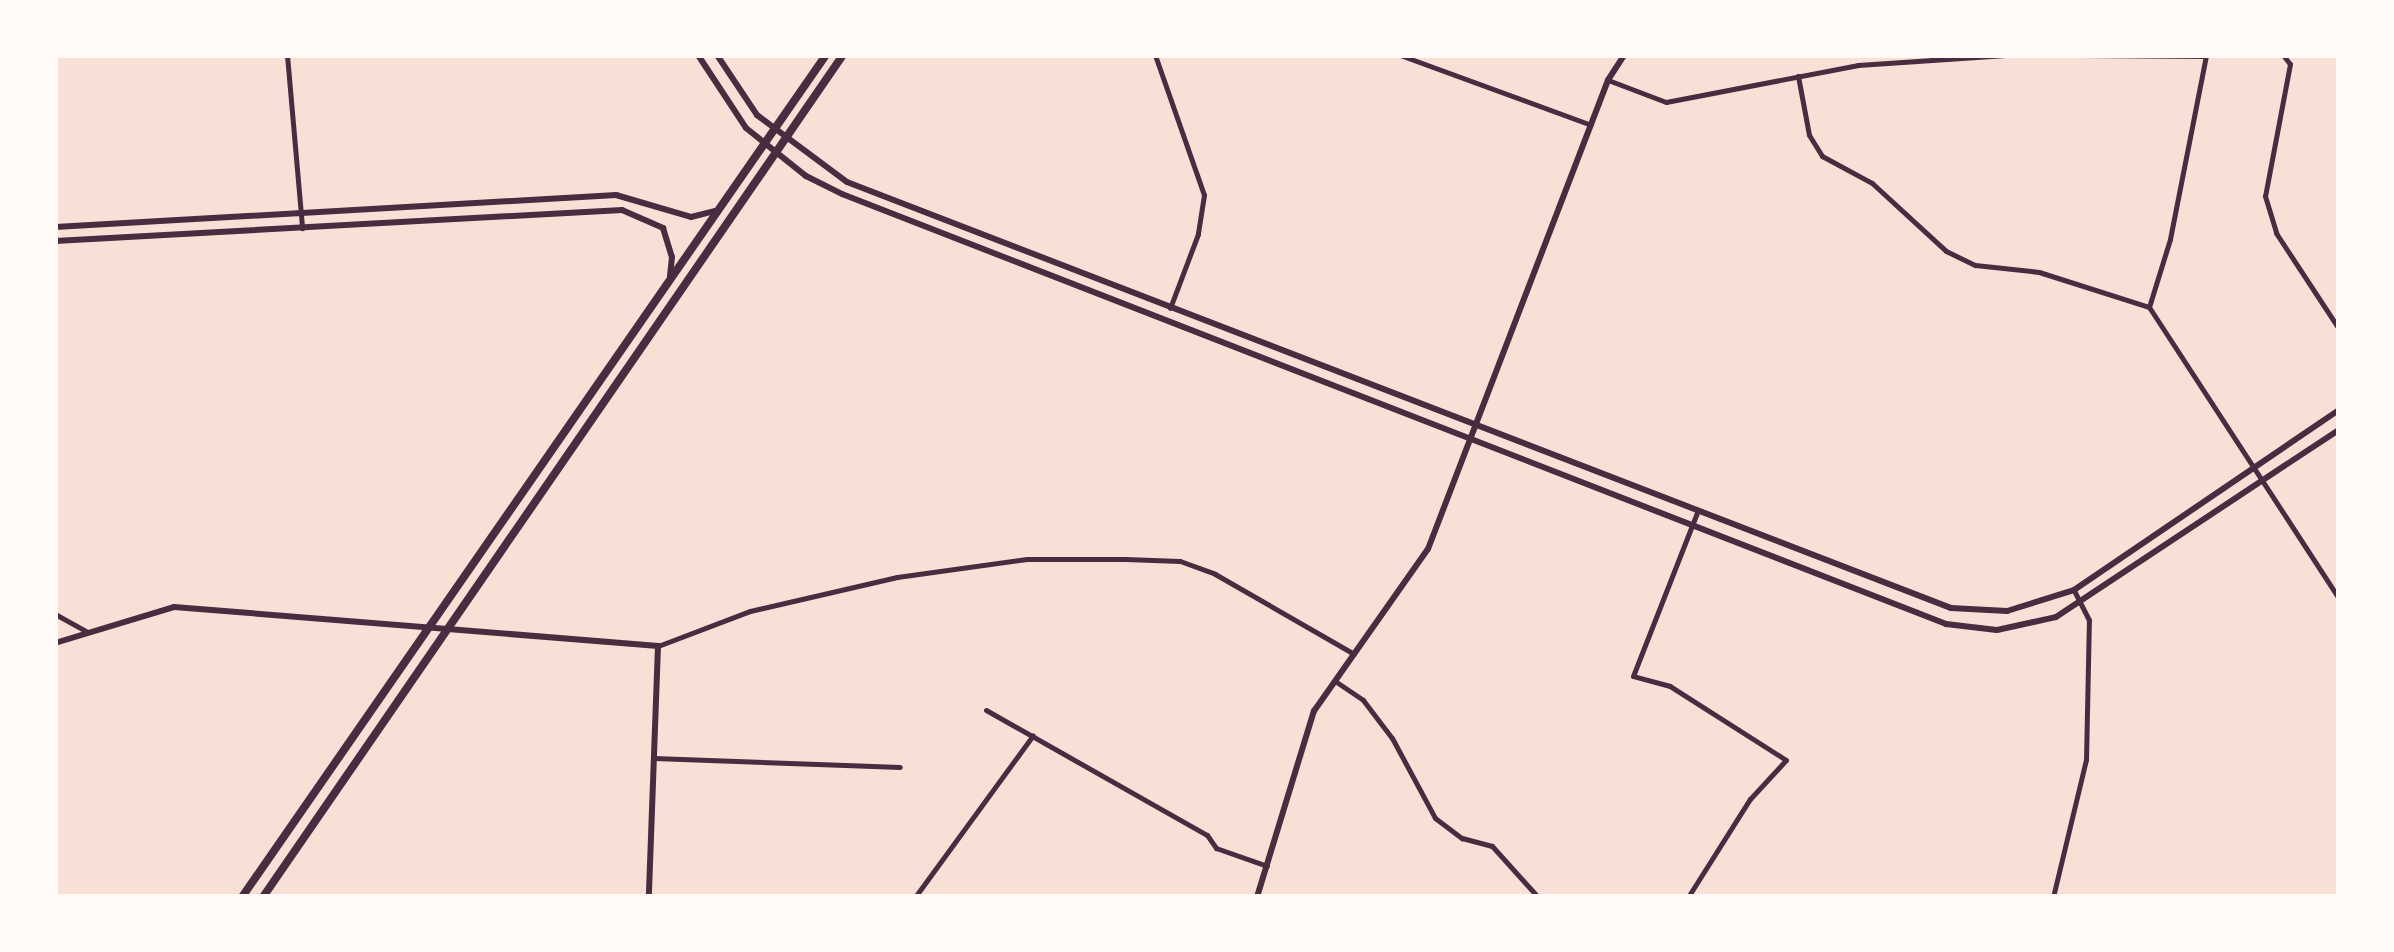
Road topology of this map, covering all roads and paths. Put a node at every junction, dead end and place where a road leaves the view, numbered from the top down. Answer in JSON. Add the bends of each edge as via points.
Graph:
{"nodes":[{"id":1,"x":287,"y":55,"type":"edge"},
{"id":2,"x":698,"y":55,"type":"edge"},
{"id":3,"x":717,"y":55,"type":"edge"},
{"id":4,"x":826,"y":55,"type":"edge"},
{"id":5,"x":844,"y":55,"type":"edge"},
{"id":6,"x":1156,"y":55,"type":"edge"},
{"id":7,"x":1400,"y":55,"type":"edge"},
{"id":8,"x":1624,"y":55,"type":"edge"},
{"id":9,"x":2003,"y":55,"type":"edge"},
{"id":10,"x":2082,"y":55,"type":"edge"},
{"id":11,"x":2283,"y":55,"type":"edge"},
{"id":12,"x":2209,"y":56,"type":"edge"},
{"id":13,"x":1798,"y":76,"type":"junction"},
{"id":14,"x":1608,"y":80,"type":"junction"},
{"id":15,"x":1591,"y":125,"type":"junction"},
{"id":16,"x":774,"y":129,"type":"junction"},
{"id":17,"x":787,"y":141,"type":"junction"},
{"id":18,"x":764,"y":144,"type":"junction"},
{"id":19,"x":778,"y":155,"type":"junction"},
{"id":20,"x":716,"y":210,"type":"junction"},
{"id":21,"x":300,"y":214,"type":"junction"},
{"id":22,"x":55,"y":228,"type":"edge"},
{"id":23,"x":302,"y":228,"type":"junction"},
{"id":24,"x":55,"y":241,"type":"edge"},
{"id":25,"x":670,"y":276,"type":"junction"},
{"id":26,"x":2149,"y":307,"type":"junction"},
{"id":27,"x":1170,"y":308,"type":"junction"},
{"id":28,"x":2339,"y":329,"type":"edge"},
{"id":29,"x":2339,"y":410,"type":"edge"},
{"id":30,"x":1478,"y":424,"type":"junction"},
{"id":31,"x":2339,"y":430,"type":"edge"},
{"id":32,"x":1472,"y":440,"type":"junction"},
{"id":33,"x":2256,"y":464,"type":"junction"},
{"id":34,"x":2263,"y":481,"type":"junction"},
{"id":35,"x":1698,"y":510,"type":"junction"},
{"id":36,"x":1693,"y":524,"type":"junction"},
{"id":37,"x":2074,"y":590,"type":"junction"},
{"id":38,"x":2339,"y":599,"type":"edge"},
{"id":39,"x":2080,"y":604,"type":"junction"},
{"id":40,"x":55,"y":614,"type":"edge"},
{"id":41,"x":425,"y":625,"type":"junction"},
{"id":42,"x":449,"y":626,"type":"junction"},
{"id":43,"x":89,"y":633,"type":"junction"},
{"id":44,"x":55,"y":643,"type":"edge"},
{"id":45,"x":658,"y":646,"type":"junction"},
{"id":46,"x":1354,"y":654,"type":"junction"},
{"id":47,"x":1335,"y":681,"type":"junction"},
{"id":48,"x":986,"y":710,"type":"dead end"},
{"id":49,"x":1033,"y":735,"type":"junction"},
{"id":50,"x":654,"y":758,"type":"junction"},
{"id":51,"x":900,"y":766,"type":"dead end"},
{"id":52,"x":1266,"y":866,"type":"junction"},
{"id":53,"x":2054,"y":895,"type":"edge"},
{"id":54,"x":242,"y":897,"type":"edge"},
{"id":55,"x":263,"y":897,"type":"edge"},
{"id":56,"x":649,"y":897,"type":"edge"},
{"id":57,"x":915,"y":897,"type":"edge"},
{"id":58,"x":1257,"y":897,"type":"edge"},
{"id":59,"x":1538,"y":897,"type":"edge"},
{"id":60,"x":1688,"y":897,"type":"edge"},
{"id":61,"x":2063,"y":897,"type":"edge"}],
"edges":[{"from":1,"to":21,"type":"street"},
{"from":2,"to":18,"type":"main road","via":[[730,109]]},
{"from":3,"to":16,"type":"main road","via":[[740,95]]},
{"from":4,"to":16,"type":"main road"},
{"from":5,"to":17,"type":"main road"},
{"from":6,"to":27,"type":"street","via":[[1204,195],[1198,234]]},
{"from":7,"to":15,"type":"street"},
{"from":8,"to":14,"type":"main road"},
{"from":9,"to":13,"type":"street"},
{"from":10,"to":12,"type":"street"},
{"from":11,"to":28,"type":"street","via":[[2290,64],[2265,196],[2276,233]]},
{"from":12,"to":26,"type":"street"},
{"from":13,"to":14,"type":"street","via":[[1666,102]]},
{"from":13,"to":26,"type":"street","via":[[1808,135],[1822,156],[1872,183],[1946,251],[1975,265],[2039,272]]},
{"from":14,"to":15,"type":"main road"},
{"from":15,"to":30,"type":"main road"},
{"from":16,"to":17,"type":"main road"},
{"from":16,"to":18,"type":"main road"},
{"from":17,"to":19,"type":"main road"},
{"from":17,"to":27,"type":"main road","via":[[848,182]]},
{"from":18,"to":19,"type":"main road"},
{"from":18,"to":20,"type":"main road"},
{"from":19,"to":32,"type":"main road","via":[[842,194]]},
{"from":19,"to":42,"type":"main road"},
{"from":20,"to":21,"type":"main road","via":[[691,217],[616,195]]},
{"from":20,"to":25,"type":"main road"},
{"from":21,"to":22,"type":"main road"},
{"from":21,"to":23,"type":"street"},
{"from":23,"to":24,"type":"main road"},
{"from":23,"to":25,"type":"main road","via":[[636,212],[663,228]]},
{"from":25,"to":41,"type":"main road"},
{"from":26,"to":33,"type":"street"},
{"from":27,"to":30,"type":"main road"},
{"from":29,"to":33,"type":"main road"},
{"from":30,"to":32,"type":"main road"},
{"from":30,"to":35,"type":"main road"},
{"from":31,"to":34,"type":"main road"},
{"from":32,"to":36,"type":"main road"},
{"from":32,"to":46,"type":"main road","via":[[1428,549]]},
{"from":33,"to":34,"type":"street"},
{"from":33,"to":37,"type":"main road"},
{"from":34,"to":38,"type":"street"},
{"from":34,"to":39,"type":"main road"},
{"from":35,"to":36,"type":"street"},
{"from":35,"to":37,"type":"main road","via":[[1951,608],[2007,611]]},
{"from":36,"to":39,"type":"main road","via":[[1946,624],[1996,630],[2056,617]]},
{"from":36,"to":60,"type":"street","via":[[1633,676],[1670,686],[1786,760],[1750,799]]},
{"from":37,"to":39,"type":"street"},
{"from":39,"to":53,"type":"street","via":[[2089,620],[2086,760]]},
{"from":40,"to":43,"type":"street"},
{"from":41,"to":42,"type":"main road"},
{"from":41,"to":43,"type":"main road","via":[[174,607]]},
{"from":41,"to":54,"type":"main road"},
{"from":42,"to":45,"type":"main road"},
{"from":42,"to":55,"type":"main road"},
{"from":43,"to":44,"type":"main road"},
{"from":45,"to":46,"type":"street","via":[[750,611],[897,577],[1028,559],[1125,558],[1180,561],[1216,574]]},
{"from":45,"to":50,"type":"main road"},
{"from":46,"to":47,"type":"main road"},
{"from":47,"to":52,"type":"main road","via":[[1314,711]]},
{"from":47,"to":59,"type":"street","via":[[1363,700],[1392,738],[1436,818],[1462,838],[1492,846]]},
{"from":48,"to":49,"type":"street"},
{"from":49,"to":52,"type":"street","via":[[1207,835],[1216,848]]},
{"from":49,"to":57,"type":"street"},
{"from":50,"to":51,"type":"street"},
{"from":50,"to":56,"type":"main road"},
{"from":52,"to":58,"type":"main road"},
{"from":53,"to":61,"type":"street"}]}
